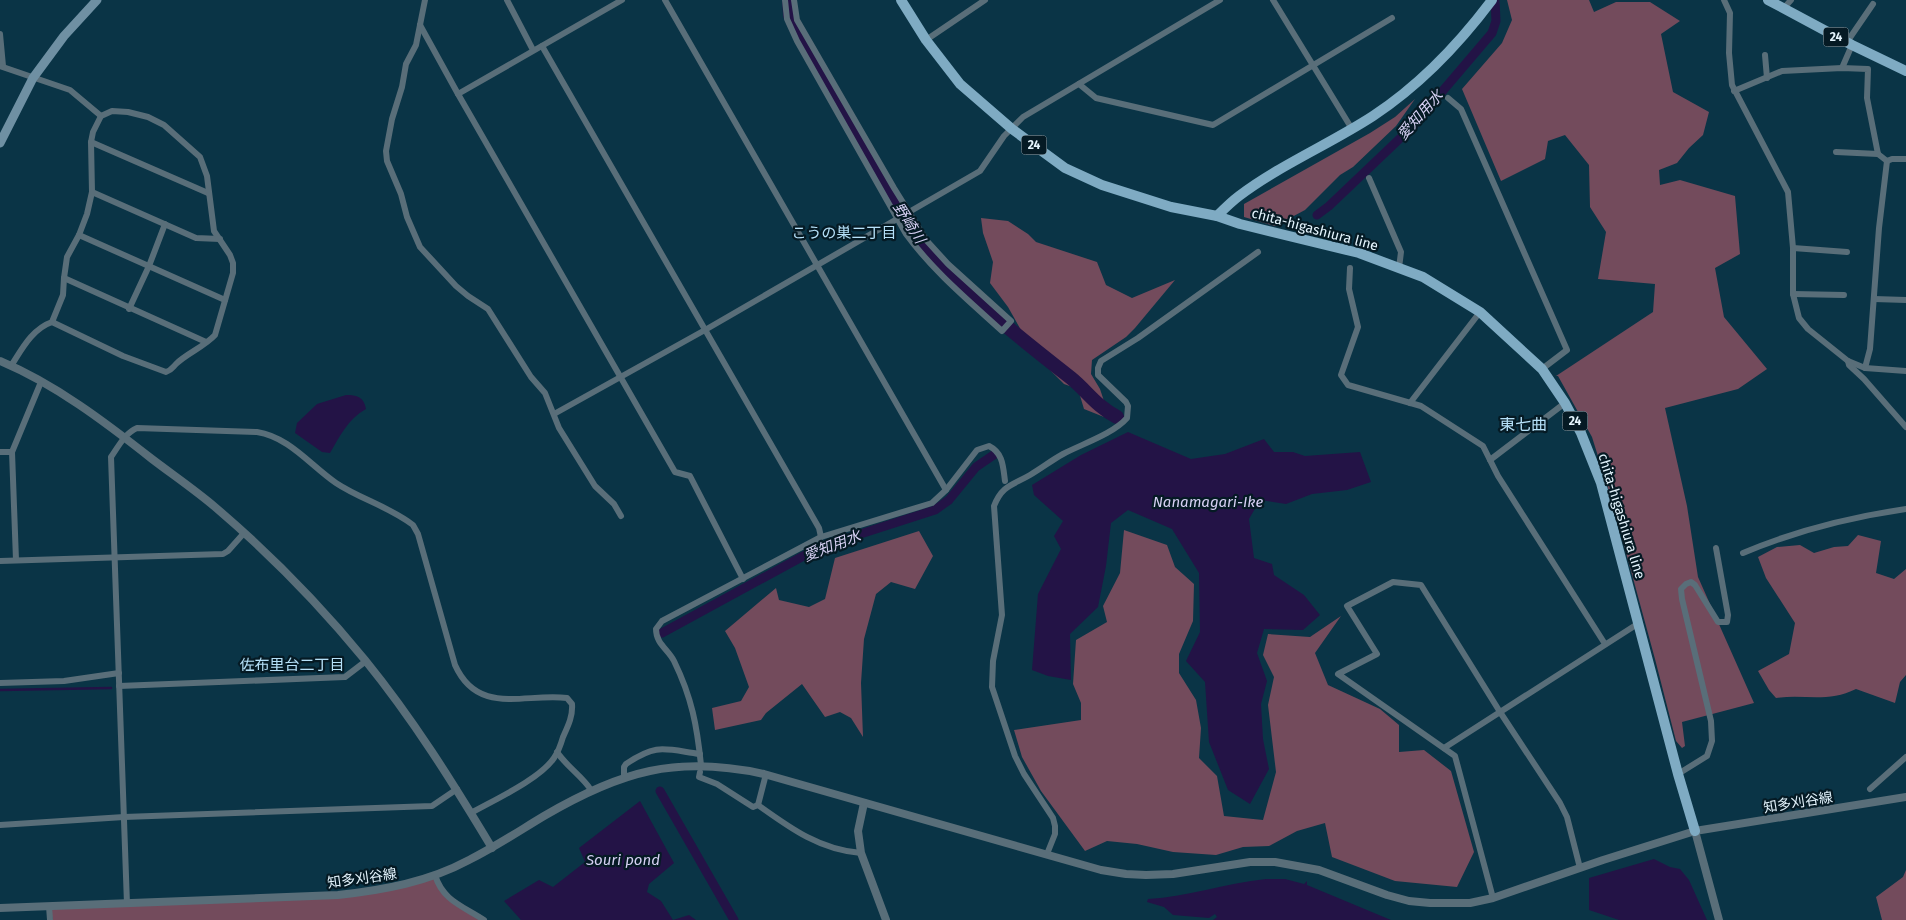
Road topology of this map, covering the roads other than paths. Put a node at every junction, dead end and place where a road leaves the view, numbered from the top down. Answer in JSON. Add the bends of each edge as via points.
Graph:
{"nodes":[{"id":1,"x":97,"y":0,"type":"edge"},
{"id":2,"x":425,"y":0,"type":"edge"},
{"id":3,"x":507,"y":0,"type":"edge"},
{"id":4,"x":622,"y":0,"type":"edge"},
{"id":5,"x":665,"y":0,"type":"edge"},
{"id":6,"x":785,"y":0,"type":"edge"},
{"id":7,"x":794,"y":0,"type":"edge"},
{"id":8,"x":901,"y":0,"type":"edge"},
{"id":9,"x":985,"y":0,"type":"edge"},
{"id":10,"x":1220,"y":0,"type":"edge"},
{"id":11,"x":1272,"y":0,"type":"edge"},
{"id":12,"x":1724,"y":0,"type":"edge"},
{"id":13,"x":1768,"y":0,"type":"edge"},
{"id":14,"x":1792,"y":0,"type":"edge"},
{"id":15,"x":1490,"y":3,"type":"edge"},
{"id":16,"x":1873,"y":4,"type":"dead end"},
{"id":17,"x":1783,"y":9,"type":"junction"},
{"id":18,"x":1392,"y":18,"type":"dead end"},
{"id":19,"x":420,"y":25,"type":"junction"},
{"id":20,"x":0,"y":34,"type":"edge"},
{"id":21,"x":926,"y":40,"type":"junction"},
{"id":22,"x":1849,"y":43,"type":"junction"},
{"id":23,"x":542,"y":46,"type":"junction"},
{"id":24,"x":534,"y":50,"type":"junction"},
{"id":25,"x":1765,"y":55,"type":"dead end"},
{"id":26,"x":1313,"y":64,"type":"junction"},
{"id":27,"x":1,"y":66,"type":"edge"},
{"id":28,"x":1842,"y":68,"type":"junction"},
{"id":29,"x":1906,"y":71,"type":"edge"},
{"id":30,"x":33,"y":78,"type":"junction"},
{"id":31,"x":1767,"y":78,"type":"junction"},
{"id":32,"x":1079,"y":84,"type":"junction"},
{"id":33,"x":1734,"y":91,"type":"junction"},
{"id":34,"x":458,"y":94,"type":"junction"},
{"id":35,"x":1448,"y":98,"type":"dead end"},
{"id":36,"x":101,"y":116,"type":"junction"},
{"id":37,"x":1012,"y":129,"type":"junction"},
{"id":38,"x":1352,"y":129,"type":"junction"},
{"id":39,"x":90,"y":142,"type":"junction"},
{"id":40,"x":0,"y":143,"type":"edge"},
{"id":41,"x":1836,"y":152,"type":"dead end"},
{"id":42,"x":1878,"y":154,"type":"junction"},
{"id":43,"x":1906,"y":159,"type":"edge"},
{"id":44,"x":1887,"y":161,"type":"junction"},
{"id":45,"x":1369,"y":178,"type":"dead end"},
{"id":46,"x":92,"y":192,"type":"junction"},
{"id":47,"x":208,"y":193,"type":"junction"},
{"id":48,"x":908,"y":212,"type":"junction"},
{"id":49,"x":1217,"y":216,"type":"junction"},
{"id":50,"x":898,"y":218,"type":"junction"},
{"id":51,"x":165,"y":224,"type":"junction"},
{"id":52,"x":79,"y":235,"type":"junction"},
{"id":53,"x":220,"y":239,"type":"junction"},
{"id":54,"x":1794,"y":248,"type":"junction"},
{"id":55,"x":1258,"y":252,"type":"dead end"},
{"id":56,"x":1847,"y":252,"type":"dead end"},
{"id":57,"x":817,"y":265,"type":"junction"},
{"id":58,"x":149,"y":266,"type":"junction"},
{"id":59,"x":1350,"y":268,"type":"dead end"},
{"id":60,"x":1399,"y":268,"type":"junction"},
{"id":61,"x":64,"y":278,"type":"junction"},
{"id":62,"x":1793,"y":294,"type":"junction"},
{"id":63,"x":1844,"y":295,"type":"dead end"},
{"id":64,"x":1874,"y":299,"type":"junction"},
{"id":65,"x":225,"y":300,"type":"junction"},
{"id":66,"x":1906,"y":300,"type":"edge"},
{"id":67,"x":129,"y":309,"type":"junction"},
{"id":68,"x":1480,"y":312,"type":"junction"},
{"id":69,"x":52,"y":322,"type":"junction"},
{"id":70,"x":705,"y":330,"type":"junction"},
{"id":71,"x":206,"y":342,"type":"junction"},
{"id":72,"x":0,"y":361,"type":"edge"},
{"id":73,"x":1848,"y":362,"type":"junction"},
{"id":74,"x":11,"y":366,"type":"junction"},
{"id":75,"x":1865,"y":368,"type":"junction"},
{"id":76,"x":1542,"y":370,"type":"junction"},
{"id":77,"x":1906,"y":371,"type":"edge"},
{"id":78,"x":621,"y":377,"type":"junction"},
{"id":79,"x":41,"y":382,"type":"junction"},
{"id":80,"x":1410,"y":403,"type":"junction"},
{"id":81,"x":1564,"y":403,"type":"junction"},
{"id":82,"x":554,"y":414,"type":"junction"},
{"id":83,"x":1906,"y":427,"type":"edge"},
{"id":84,"x":125,"y":438,"type":"junction"},
{"id":85,"x":0,"y":452,"type":"edge"},
{"id":86,"x":12,"y":452,"type":"junction"},
{"id":87,"x":1490,"y":460,"type":"junction"},
{"id":88,"x":1006,"y":481,"type":"dead end"},
{"id":89,"x":946,"y":490,"type":"junction"},
{"id":90,"x":1906,"y":509,"type":"edge"},
{"id":91,"x":621,"y":516,"type":"dead end"},
{"id":92,"x":244,"y":533,"type":"junction"},
{"id":93,"x":822,"y":537,"type":"junction"},
{"id":94,"x":1716,"y":548,"type":"dead end"},
{"id":95,"x":1744,"y":553,"type":"dead end"},
{"id":96,"x":114,"y":558,"type":"junction"},
{"id":97,"x":16,"y":560,"type":"junction"},
{"id":98,"x":0,"y":561,"type":"edge"},
{"id":99,"x":743,"y":579,"type":"junction"},
{"id":100,"x":1639,"y":623,"type":"junction"},
{"id":101,"x":1605,"y":644,"type":"junction"},
{"id":102,"x":366,"y":660,"type":"junction"},
{"id":103,"x":119,"y":673,"type":"junction"},
{"id":104,"x":0,"y":683,"type":"edge"},
{"id":105,"x":120,"y":686,"type":"junction"},
{"id":106,"x":1500,"y":712,"type":"junction"},
{"id":107,"x":1444,"y":748,"type":"junction"},
{"id":108,"x":557,"y":752,"type":"junction"},
{"id":109,"x":700,"y":754,"type":"junction"},
{"id":110,"x":1906,"y":757,"type":"edge"},
{"id":111,"x":700,"y":769,"type":"junction"},
{"id":112,"x":766,"y":774,"type":"junction"},
{"id":113,"x":1678,"y":774,"type":"junction"},
{"id":114,"x":624,"y":777,"type":"junction"},
{"id":115,"x":457,"y":789,"type":"junction"},
{"id":116,"x":591,"y":790,"type":"junction"},
{"id":117,"x":1870,"y":790,"type":"dead end"},
{"id":118,"x":1906,"y":797,"type":"edge"},
{"id":119,"x":864,"y":803,"type":"junction"},
{"id":120,"x":758,"y":805,"type":"junction"},
{"id":121,"x":471,"y":813,"type":"junction"},
{"id":122,"x":124,"y":817,"type":"junction"},
{"id":123,"x":0,"y":826,"type":"edge"},
{"id":124,"x":1695,"y":832,"type":"junction"},
{"id":125,"x":492,"y":848,"type":"junction"},
{"id":126,"x":861,"y":853,"type":"junction"},
{"id":127,"x":1047,"y":854,"type":"junction"},
{"id":128,"x":1580,"y":868,"type":"junction"},
{"id":129,"x":435,"y":875,"type":"junction"},
{"id":130,"x":1493,"y":898,"type":"junction"},
{"id":131,"x":127,"y":904,"type":"junction"},
{"id":132,"x":49,"y":906,"type":"junction"},
{"id":133,"x":0,"y":908,"type":"edge"},
{"id":134,"x":50,"y":920,"type":"edge"},
{"id":135,"x":484,"y":920,"type":"edge"},
{"id":136,"x":886,"y":920,"type":"edge"},
{"id":137,"x":1719,"y":920,"type":"edge"}],
"edges":[{"from":1,"to":30,"type":"main road"},
{"from":2,"to":19,"type":"street"},
{"from":3,"to":24,"type":"street"},
{"from":4,"to":23,"type":"street"},
{"from":5,"to":57,"type":"street"},
{"from":6,"to":50,"type":"street","via":[[797,41]]},
{"from":7,"to":48,"type":"street","via":[[798,20]]},
{"from":8,"to":21,"type":"main road","name":"chita-higashiura line","number":"24"},
{"from":9,"to":21,"type":"street"},
{"from":10,"to":32,"type":"street"},
{"from":11,"to":26,"type":"street"},
{"from":12,"to":33,"type":"street","via":[[1730,14],[1729,67]]},
{"from":13,"to":17,"type":"main road","number":"24"},
{"from":14,"to":17,"type":"street"},
{"from":15,"to":38,"type":"main road","name":"chita-higashiura line","via":[[1438,63],[1390,104]]},
{"from":16,"to":22,"type":"street"},
{"from":17,"to":22,"type":"main road","number":"24"},
{"from":18,"to":26,"type":"street"},
{"from":19,"to":34,"type":"street"},
{"from":19,"to":82,"type":"street","via":[[392,119],[387,161],[420,247],[456,286],[488,309],[531,377],[546,393]]},
{"from":20,"to":27,"type":"street"},
{"from":21,"to":37,"type":"main road","name":"chita-higashiura line","number":"24","via":[[960,84]]},
{"from":22,"to":28,"type":"street"},
{"from":22,"to":29,"type":"main road","number":"24"},
{"from":23,"to":24,"type":"street"},
{"from":23,"to":70,"type":"street"},
{"from":24,"to":34,"type":"street"},
{"from":25,"to":31,"type":"street"},
{"from":26,"to":32,"type":"street","via":[[1212,125],[1096,98]]},
{"from":26,"to":38,"type":"street"},
{"from":27,"to":30,"type":"street"},
{"from":28,"to":31,"type":"street","via":[[1782,71]]},
{"from":28,"to":42,"type":"street","via":[[1868,69],[1867,98]]},
{"from":30,"to":36,"type":"street","via":[[70,90]]},
{"from":30,"to":40,"type":"main road"},
{"from":31,"to":33,"type":"street"},
{"from":32,"to":37,"type":"street","via":[[1023,118]]},
{"from":33,"to":54,"type":"street","via":[[1788,192]]},
{"from":34,"to":78,"type":"street"},
{"from":35,"to":76,"type":"street","via":[[1461,109],[1567,350]]},
{"from":36,"to":39,"type":"street"},
{"from":36,"to":47,"type":"street","via":[[112,111],[128,112],[164,125],[200,158],[207,176]]},
{"from":37,"to":48,"type":"street","via":[[980,171]]},
{"from":37,"to":49,"type":"main road","name":"chita-higashiura line","number":"24","via":[[1065,168],[1102,185],[1171,207]]},
{"from":38,"to":49,"type":"main road","name":"chita-higashiura line","via":[[1239,196]]},
{"from":39,"to":46,"type":"street"},
{"from":39,"to":47,"type":"street"},
{"from":41,"to":42,"type":"street"},
{"from":42,"to":44,"type":"street"},
{"from":43,"to":44,"type":"street"},
{"from":44,"to":64,"type":"street","via":[[1878,228]]},
{"from":45,"to":60,"type":"street","via":[[1401,252]]},
{"from":46,"to":51,"type":"street"},
{"from":46,"to":52,"type":"street"},
{"from":47,"to":53,"type":"street","via":[[214,231]]},
{"from":48,"to":50,"type":"street"},
{"from":48,"to":50,"type":"street","via":[[936,252],[1010,321],[1002,331],[926,260]]},
{"from":49,"to":60,"type":"main road","name":"chita-higashiura line","number":"24","via":[[1359,253]]},
{"from":50,"to":57,"type":"street"},
{"from":51,"to":53,"type":"street","via":[[196,238]]},
{"from":51,"to":58,"type":"street"},
{"from":52,"to":58,"type":"street"},
{"from":52,"to":61,"type":"street","via":[[68,256]]},
{"from":53,"to":65,"type":"street","via":[[233,263]]},
{"from":54,"to":56,"type":"street"},
{"from":54,"to":62,"type":"street"},
{"from":55,"to":127,"type":"street","via":[[1101,362],[1098,375],[1126,402],[1127,418],[1010,485],[997,497],[994,506],[1002,615],[992,668],[992,687],[1015,756],[1055,826]]},
{"from":57,"to":70,"type":"street"},
{"from":57,"to":89,"type":"street"},
{"from":58,"to":65,"type":"street"},
{"from":58,"to":67,"type":"street"},
{"from":59,"to":80,"type":"street","via":[[1349,289],[1358,327],[1341,375],[1348,385]]},
{"from":60,"to":68,"type":"main road","name":"chita-higashiura line","number":"24","via":[[1423,277]]},
{"from":61,"to":67,"type":"street"},
{"from":61,"to":69,"type":"street","via":[[63,295]]},
{"from":62,"to":63,"type":"street"},
{"from":62,"to":73,"type":"street","via":[[1799,318]]},
{"from":64,"to":66,"type":"street"},
{"from":64,"to":75,"type":"street","via":[[1870,349]]},
{"from":65,"to":71,"type":"street","via":[[215,335]]},
{"from":67,"to":71,"type":"street"},
{"from":68,"to":76,"type":"main road","name":"chita-higashiura line","number":"24"},
{"from":68,"to":80,"type":"street"},
{"from":69,"to":71,"type":"street","via":[[166,372]]},
{"from":69,"to":74,"type":"street","via":[[42,326],[29,339]]},
{"from":70,"to":78,"type":"street"},
{"from":70,"to":93,"type":"street"},
{"from":72,"to":74,"type":"street"},
{"from":73,"to":75,"type":"street"},
{"from":73,"to":83,"type":"street"},
{"from":74,"to":79,"type":"street"},
{"from":75,"to":77,"type":"street"},
{"from":76,"to":81,"type":"main road","name":"chita-higashiura line","number":"24"},
{"from":78,"to":82,"type":"street"},
{"from":78,"to":99,"type":"street","via":[[675,472],[690,476]]},
{"from":79,"to":84,"type":"street"},
{"from":79,"to":86,"type":"street"},
{"from":80,"to":87,"type":"street","via":[[1434,413],[1476,441],[1483,446]]},
{"from":81,"to":87,"type":"street"},
{"from":81,"to":100,"type":"main road","name":"chita-higashiura line","number":"24","via":[[1581,433],[1600,483]]},
{"from":82,"to":91,"type":"street","via":[[559,428],[595,486],[614,504]]},
{"from":84,"to":92,"type":"street"},
{"from":84,"to":96,"type":"street","via":[[111,457]]},
{"from":84,"to":108,"type":"street","via":[[137,428],[269,434],[285,442],[358,496],[407,520],[418,534],[460,675],[472,689],[491,698],[567,698],[572,704],[572,712]]},
{"from":85,"to":86,"type":"street"},
{"from":86,"to":97,"type":"street"},
{"from":87,"to":101,"type":"street"},
{"from":88,"to":89,"type":"street","via":[[999,454],[989,446],[977,450]]},
{"from":89,"to":93,"type":"street","via":[[925,506]]},
{"from":90,"to":95,"type":"street","via":[[1778,538]]},
{"from":92,"to":96,"type":"street","via":[[223,554]]},
{"from":92,"to":102,"type":"street"},
{"from":93,"to":99,"type":"street"},
{"from":94,"to":113,"type":"street","via":[[1727,622],[1718,622],[1690,582],[1681,589],[1711,721],[1712,741],[1707,756]]},
{"from":96,"to":97,"type":"street"},
{"from":96,"to":103,"type":"street"},
{"from":97,"to":98,"type":"street"},
{"from":99,"to":109,"type":"street","via":[[662,621],[656,629],[656,636],[673,659],[689,699],[696,720]]},
{"from":100,"to":101,"type":"street"},
{"from":100,"to":113,"type":"main road","name":"chita-higashiura line","number":"24"},
{"from":101,"to":106,"type":"street"},
{"from":102,"to":105,"type":"street","via":[[345,677]]},
{"from":102,"to":115,"type":"street"},
{"from":103,"to":104,"type":"street","via":[[64,681]]},
{"from":103,"to":105,"type":"street"},
{"from":105,"to":122,"type":"street"},
{"from":106,"to":107,"type":"street"},
{"from":106,"to":107,"type":"street","via":[[1421,585],[1393,582],[1346,606],[1377,654],[1338,674]]},
{"from":106,"to":128,"type":"street","via":[[1560,803],[1567,817]]},
{"from":107,"to":130,"type":"street","via":[[1454,756]]},
{"from":108,"to":116,"type":"street"},
{"from":108,"to":121,"type":"street","via":[[537,775]]},
{"from":109,"to":111,"type":"street"},
{"from":109,"to":114,"type":"street","via":[[650,750],[626,764]]},
{"from":110,"to":117,"type":"street"},
{"from":111,"to":112,"type":"street","name":"知多刈谷線","via":[[733,767]]},
{"from":111,"to":114,"type":"street","name":"知多刈谷線","via":[[658,768]]},
{"from":111,"to":120,"type":"street","via":[[699,777],[717,784],[753,807]]},
{"from":112,"to":119,"type":"street","name":"知多刈谷線"},
{"from":112,"to":120,"type":"street"},
{"from":113,"to":124,"type":"main road","name":"chita-higashiura line","number":"24"},
{"from":114,"to":116,"type":"street","name":"知多刈谷線"},
{"from":115,"to":121,"type":"street"},
{"from":115,"to":122,"type":"street","via":[[432,806]]},
{"from":116,"to":125,"type":"street","name":"知多刈谷線"},
{"from":118,"to":124,"type":"street","name":"知多刈谷線"},
{"from":119,"to":126,"type":"street","via":[[858,831]]},
{"from":119,"to":127,"type":"street","name":"知多刈谷線"},
{"from":120,"to":126,"type":"street","via":[[796,832],[827,847]]},
{"from":121,"to":125,"type":"street"},
{"from":122,"to":123,"type":"street"},
{"from":122,"to":131,"type":"street"},
{"from":124,"to":128,"type":"street","name":"知多刈谷線"},
{"from":124,"to":137,"type":"street"},
{"from":125,"to":129,"type":"street","name":"知多刈谷線"},
{"from":126,"to":136,"type":"street"},
{"from":127,"to":130,"type":"street","name":"知多刈谷線","via":[[1101,870],[1136,875],[1174,874],[1250,862],[1275,862],[1319,870],[1409,901],[1451,904]]},
{"from":128,"to":130,"type":"street","name":"知多刈谷線"},
{"from":129,"to":131,"type":"street","name":"知多刈谷線","via":[[402,886],[338,896]]},
{"from":129,"to":135,"type":"street","via":[[448,898]]},
{"from":131,"to":132,"type":"street","name":"知多刈谷線"},
{"from":132,"to":133,"type":"street","name":"知多刈谷線"},
{"from":132,"to":134,"type":"street"}]}
